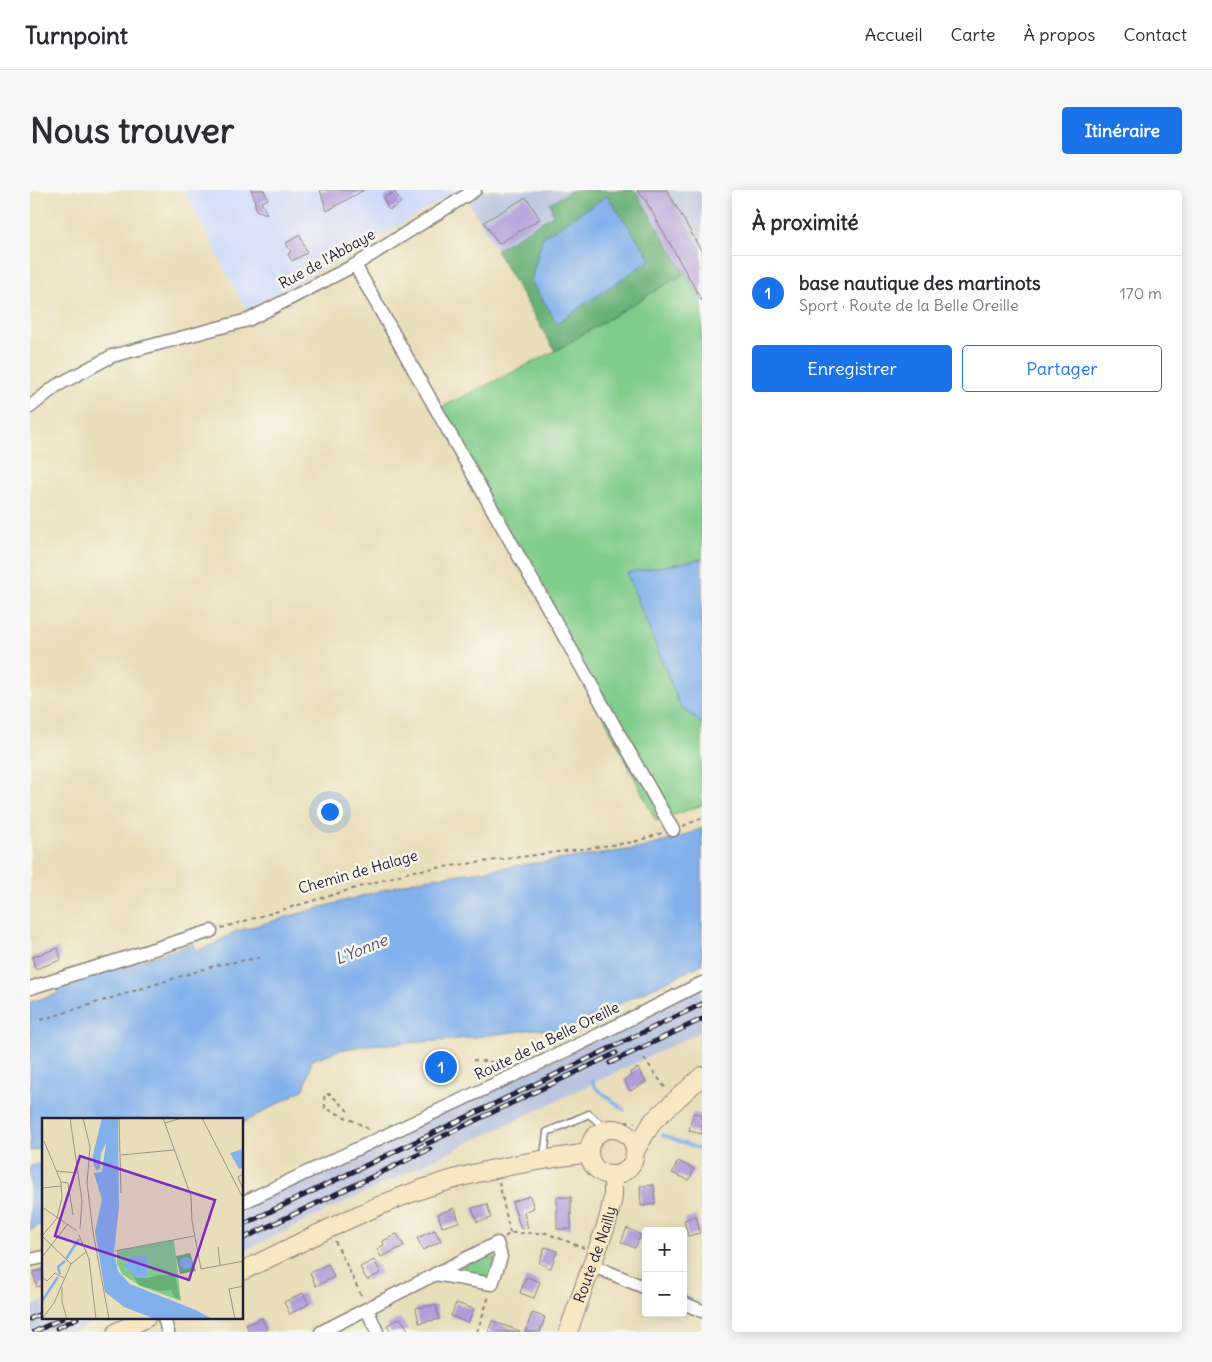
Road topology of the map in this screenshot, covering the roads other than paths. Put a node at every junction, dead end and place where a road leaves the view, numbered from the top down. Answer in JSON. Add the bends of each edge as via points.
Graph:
{"nodes":[{"id":1,"x":475,"y":190,"type":"edge"},
{"id":2,"x":355,"y":265,"type":"junction"},
{"id":3,"x":30,"y":407,"type":"edge"},
{"id":4,"x":672,"y":830,"type":"road end"},
{"id":5,"x":212,"y":931,"type":"road end"},
{"id":6,"x":702,"y":983,"type":"edge"},
{"id":7,"x":30,"y":988,"type":"edge"},
{"id":8,"x":702,"y":1076,"type":"edge"},
{"id":9,"x":653,"y":1121,"type":"junction"},
{"id":10,"x":614,"y":1130,"type":"junction"},
{"id":11,"x":636,"y":1149,"type":"junction"},
{"id":12,"x":589,"y":1153,"type":"junction"},
{"id":13,"x":544,"y":1159,"type":"junction"},
{"id":14,"x":613,"y":1175,"type":"junction"},
{"id":15,"x":244,"y":1202,"type":"edge"},
{"id":16,"x":593,"y":1259,"type":"junction"},
{"id":17,"x":244,"y":1271,"type":"edge"},
{"id":18,"x":435,"y":1274,"type":"junction"},
{"id":19,"x":642,"y":1286,"type":"edge"},
{"id":20,"x":687,"y":1305,"type":"edge"},
{"id":21,"x":367,"y":1309,"type":"junction"},
{"id":22,"x":702,"y":1311,"type":"edge"},
{"id":23,"x":142,"y":1320,"type":"edge"},
{"id":24,"x":117,"y":1332,"type":"edge"},
{"id":25,"x":321,"y":1332,"type":"edge"},
{"id":26,"x":378,"y":1332,"type":"edge"},
{"id":27,"x":568,"y":1332,"type":"edge"}],
"edges":[{"from":1,"to":2,"type":"street","name":"Rue de l'Abbaye"},
{"from":2,"to":3,"type":"street","name":"Rue de l'Abbaye","via":[[248,320],[112,356],[56,386]]},
{"from":2,"to":4,"type":"street"},
{"from":5,"to":7,"type":"street"},
{"from":6,"to":15,"type":"street","name":"Route de la Belle Oreille"},
{"from":8,"to":9,"type":"main road"},
{"from":9,"to":10,"type":"main road","via":[[632,1129]]},
{"from":9,"to":11,"type":"main road"},
{"from":10,"to":11,"type":"main road","via":[[629,1135]]},
{"from":10,"to":12,"type":"main road","via":[[599,1132],[590,1145]]},
{"from":10,"to":13,"type":"lane","via":[[589,1114],[547,1132]]},
{"from":11,"to":14,"type":"main road","via":[[627,1170]]},
{"from":12,"to":13,"type":"main road"},
{"from":12,"to":14,"type":"main road","via":[[599,1171]]},
{"from":13,"to":17,"type":"main road","via":[[496,1168],[421,1190]]},
{"from":14,"to":16,"type":"main road","name":"Route de Nailly","via":[[608,1220]]},
{"from":16,"to":19,"type":"street"},
{"from":16,"to":27,"type":"main road","name":"Route de Nailly"},
{"from":18,"to":18,"type":"street","via":[[497,1243],[501,1257],[492,1284]]},
{"from":18,"to":21,"type":"street"},
{"from":20,"to":22,"type":"street"},
{"from":21,"to":25,"type":"street"},
{"from":21,"to":26,"type":"street"},
{"from":23,"to":24,"type":"main road"}]}
